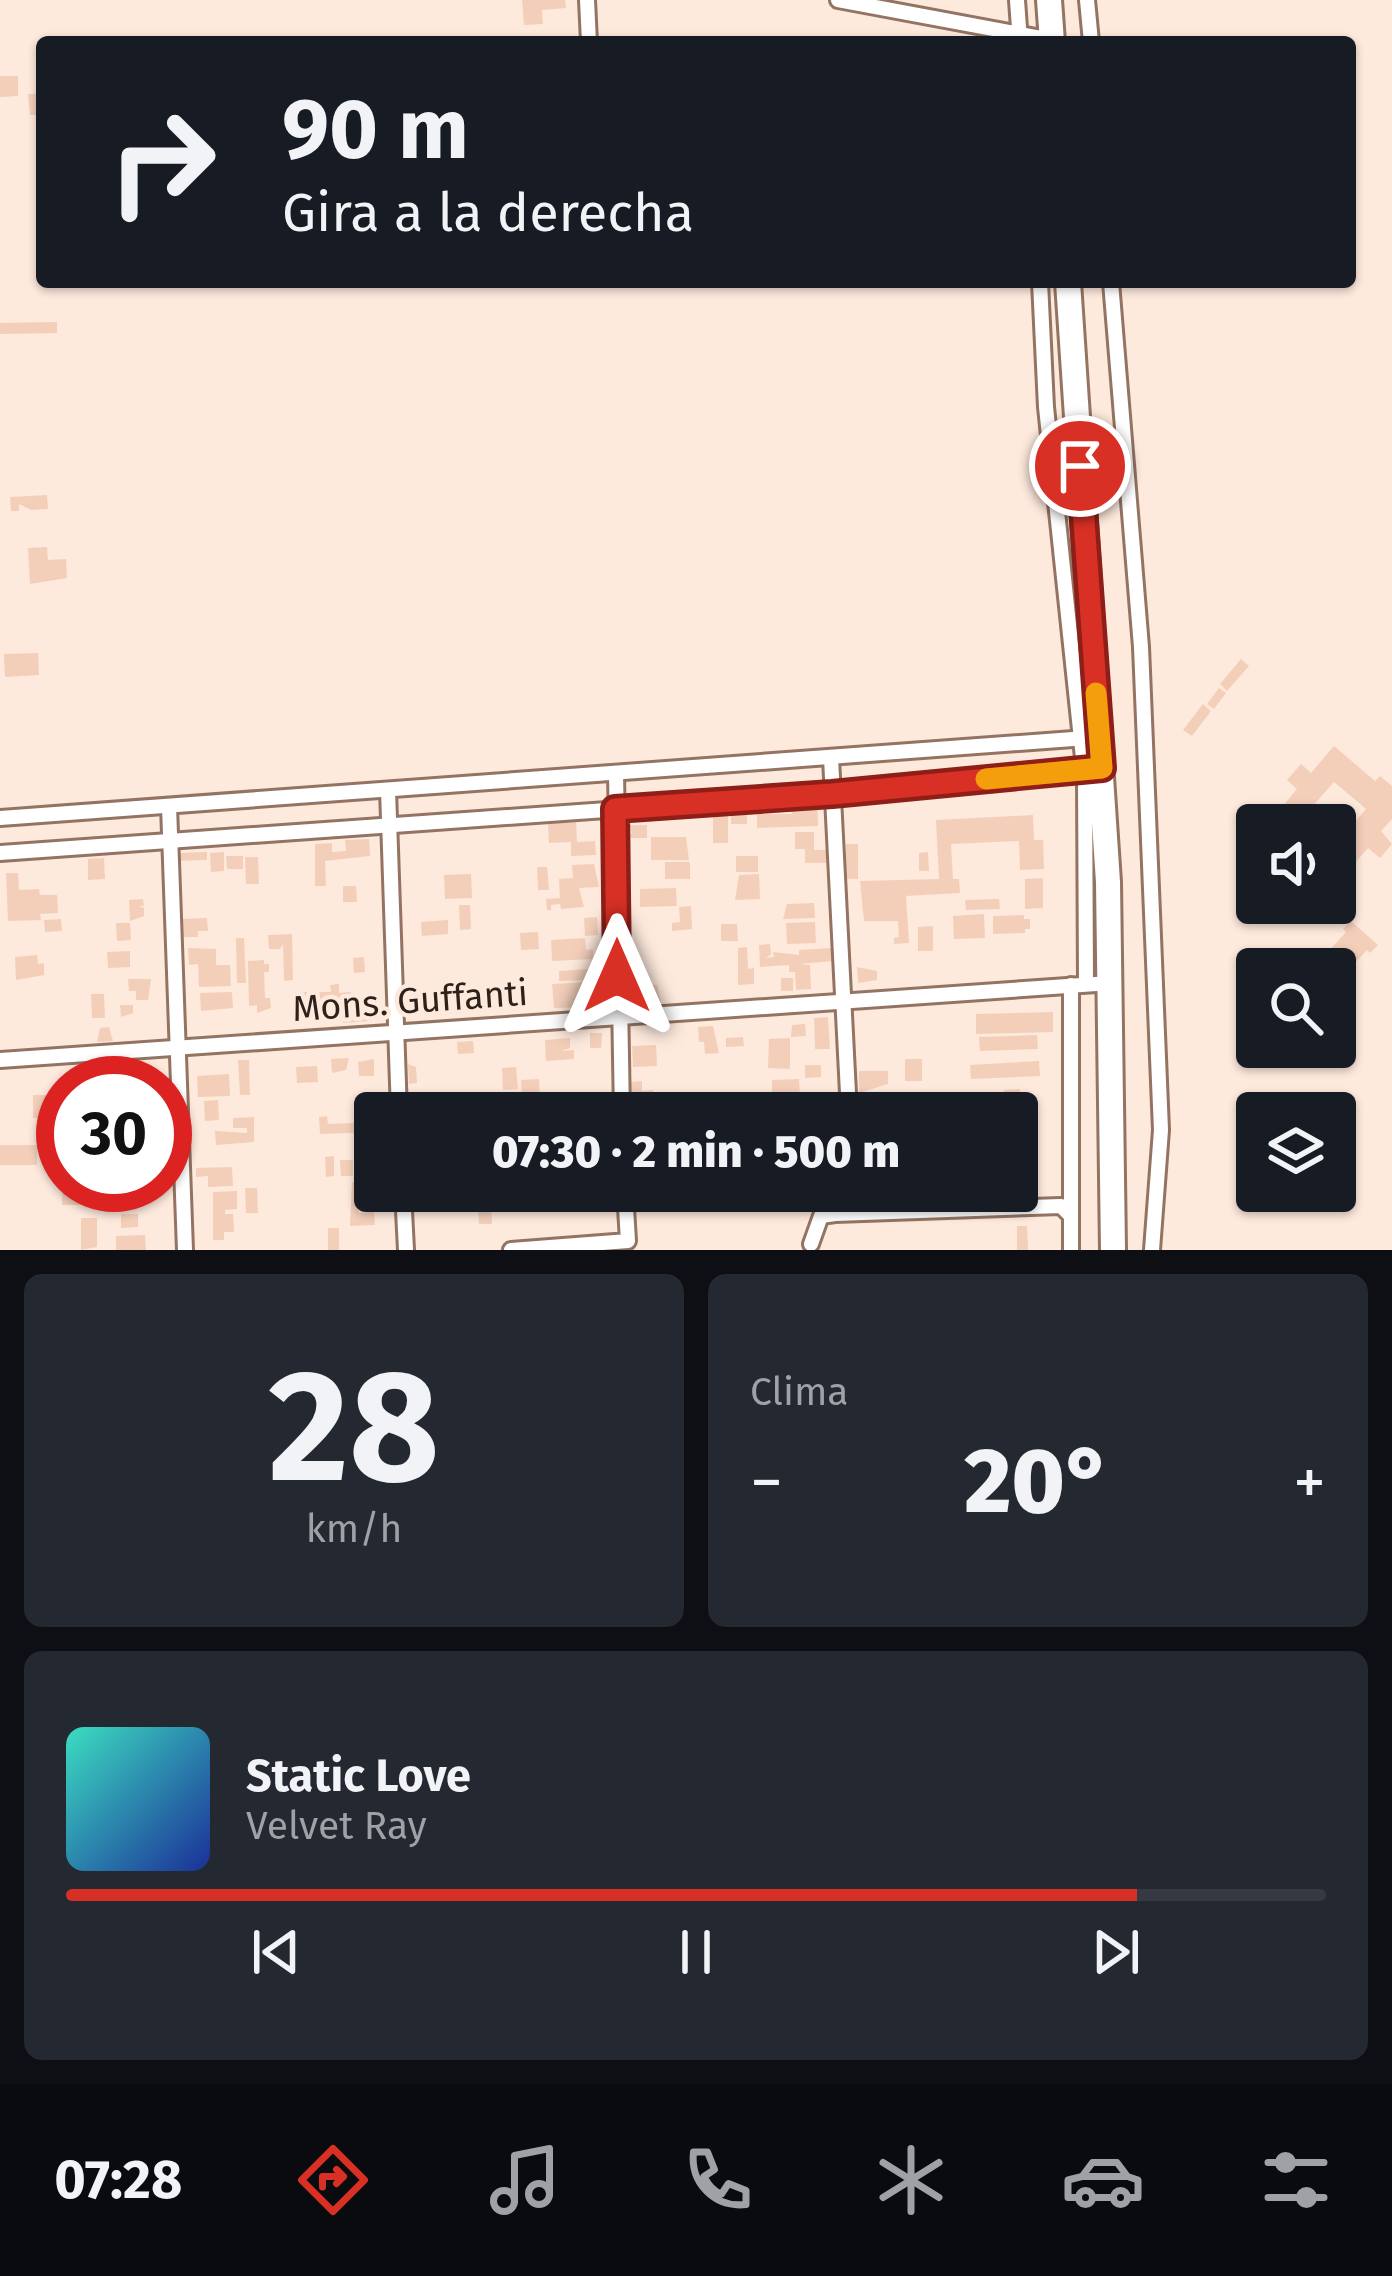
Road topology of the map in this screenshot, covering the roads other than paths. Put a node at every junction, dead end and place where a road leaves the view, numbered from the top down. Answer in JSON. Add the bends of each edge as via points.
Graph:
{"nodes":[{"id":1,"x":587,"y":0,"type":"edge"},
{"id":2,"x":838,"y":0,"type":"edge"},
{"id":3,"x":1017,"y":0,"type":"edge"},
{"id":4,"x":1049,"y":0,"type":"edge"},
{"id":5,"x":1087,"y":0,"type":"edge"},
{"id":6,"x":590,"y":36,"type":"edge"},
{"id":7,"x":1010,"y":36,"type":"edge"},
{"id":8,"x":1020,"y":36,"type":"edge"},
{"id":9,"x":1052,"y":36,"type":"edge"},
{"id":10,"x":1090,"y":36,"type":"edge"},
{"id":11,"x":1040,"y":288,"type":"edge"},
{"id":12,"x":1068,"y":288,"type":"edge"},
{"id":13,"x":1111,"y":288,"type":"edge"},
{"id":14,"x":1090,"y":737,"type":"junction"},
{"id":15,"x":831,"y":758,"type":"junction"},
{"id":16,"x":1093,"y":769,"type":"junction"},
{"id":17,"x":616,"y":773,"type":"junction"},
{"id":18,"x":388,"y":790,"type":"junction"},
{"id":19,"x":832,"y":794,"type":"junction"},
{"id":20,"x":169,"y":806,"type":"junction"},
{"id":21,"x":615,"y":809,"type":"junction"},
{"id":22,"x":0,"y":818,"type":"edge"},
{"id":23,"x":391,"y":828,"type":"junction"},
{"id":24,"x":172,"y":842,"type":"junction"},
{"id":25,"x":0,"y":853,"type":"edge"},
{"id":26,"x":1089,"y":984,"type":"junction"},
{"id":27,"x":844,"y":1002,"type":"junction"},
{"id":28,"x":617,"y":1017,"type":"junction"},
{"id":29,"x":394,"y":1032,"type":"junction"},
{"id":30,"x":176,"y":1048,"type":"junction"},
{"id":31,"x":0,"y":1060,"type":"edge"},
{"id":32,"x":398,"y":1092,"type":"edge"},
{"id":33,"x":621,"y":1092,"type":"edge"},
{"id":34,"x":848,"y":1092,"type":"edge"},
{"id":35,"x":404,"y":1212,"type":"edge"},
{"id":36,"x":626,"y":1212,"type":"edge"},
{"id":37,"x":854,"y":1213,"type":"joint"},
{"id":38,"x":1070,"y":1215,"type":"junction"},
{"id":39,"x":812,"y":1244,"type":"dead end"},
{"id":40,"x":185,"y":1250,"type":"edge"},
{"id":41,"x":406,"y":1250,"type":"edge"},
{"id":42,"x":511,"y":1250,"type":"edge"},
{"id":43,"x":1071,"y":1250,"type":"edge"},
{"id":44,"x":1113,"y":1250,"type":"edge"},
{"id":45,"x":1152,"y":1250,"type":"edge"}],
"edges":[{"from":1,"to":6,"type":"street"},
{"from":2,"to":7,"type":"street"},
{"from":3,"to":8,"type":"street"},
{"from":4,"to":9,"type":"highway"},
{"from":5,"to":10,"type":"street"},
{"from":11,"to":14,"type":"street","via":[[1046,407]]},
{"from":12,"to":14,"type":"highway"},
{"from":13,"to":45,"type":"street","via":[[1141,646],[1161,1130]]},
{"from":14,"to":15,"type":"street"},
{"from":14,"to":16,"type":"highway"},
{"from":15,"to":17,"type":"street"},
{"from":15,"to":19,"type":"street"},
{"from":16,"to":19,"type":"street"},
{"from":16,"to":26,"type":"highway"},
{"from":17,"to":18,"type":"street"},
{"from":17,"to":21,"type":"street"},
{"from":18,"to":20,"type":"street"},
{"from":18,"to":23,"type":"street"},
{"from":19,"to":21,"type":"street"},
{"from":19,"to":27,"type":"street"},
{"from":20,"to":22,"type":"street"},
{"from":20,"to":24,"type":"street"},
{"from":21,"to":23,"type":"street"},
{"from":21,"to":28,"type":"street"},
{"from":23,"to":24,"type":"street"},
{"from":23,"to":29,"type":"street"},
{"from":24,"to":25,"type":"street"},
{"from":24,"to":30,"type":"street"},
{"from":26,"to":27,"type":"street","name":"Mons. Guffanti"},
{"from":26,"to":38,"type":"street"},
{"from":26,"to":44,"type":"highway"},
{"from":27,"to":28,"type":"street","name":"Mons. Guffanti"},
{"from":27,"to":34,"type":"street"},
{"from":28,"to":29,"type":"street","name":"Mons. Guffanti"},
{"from":28,"to":33,"type":"street"},
{"from":29,"to":30,"type":"street","name":"Mons. Guffanti"},
{"from":29,"to":32,"type":"street"},
{"from":30,"to":31,"type":"street","name":"Mons. Guffanti"},
{"from":30,"to":40,"type":"street"},
{"from":35,"to":41,"type":"street"},
{"from":36,"to":42,"type":"street","via":[[628,1241]]},
{"from":37,"to":38,"type":"street","via":[[1061,1206]]},
{"from":37,"to":39,"type":"street","via":[[821,1216]]},
{"from":38,"to":43,"type":"street"}]}
